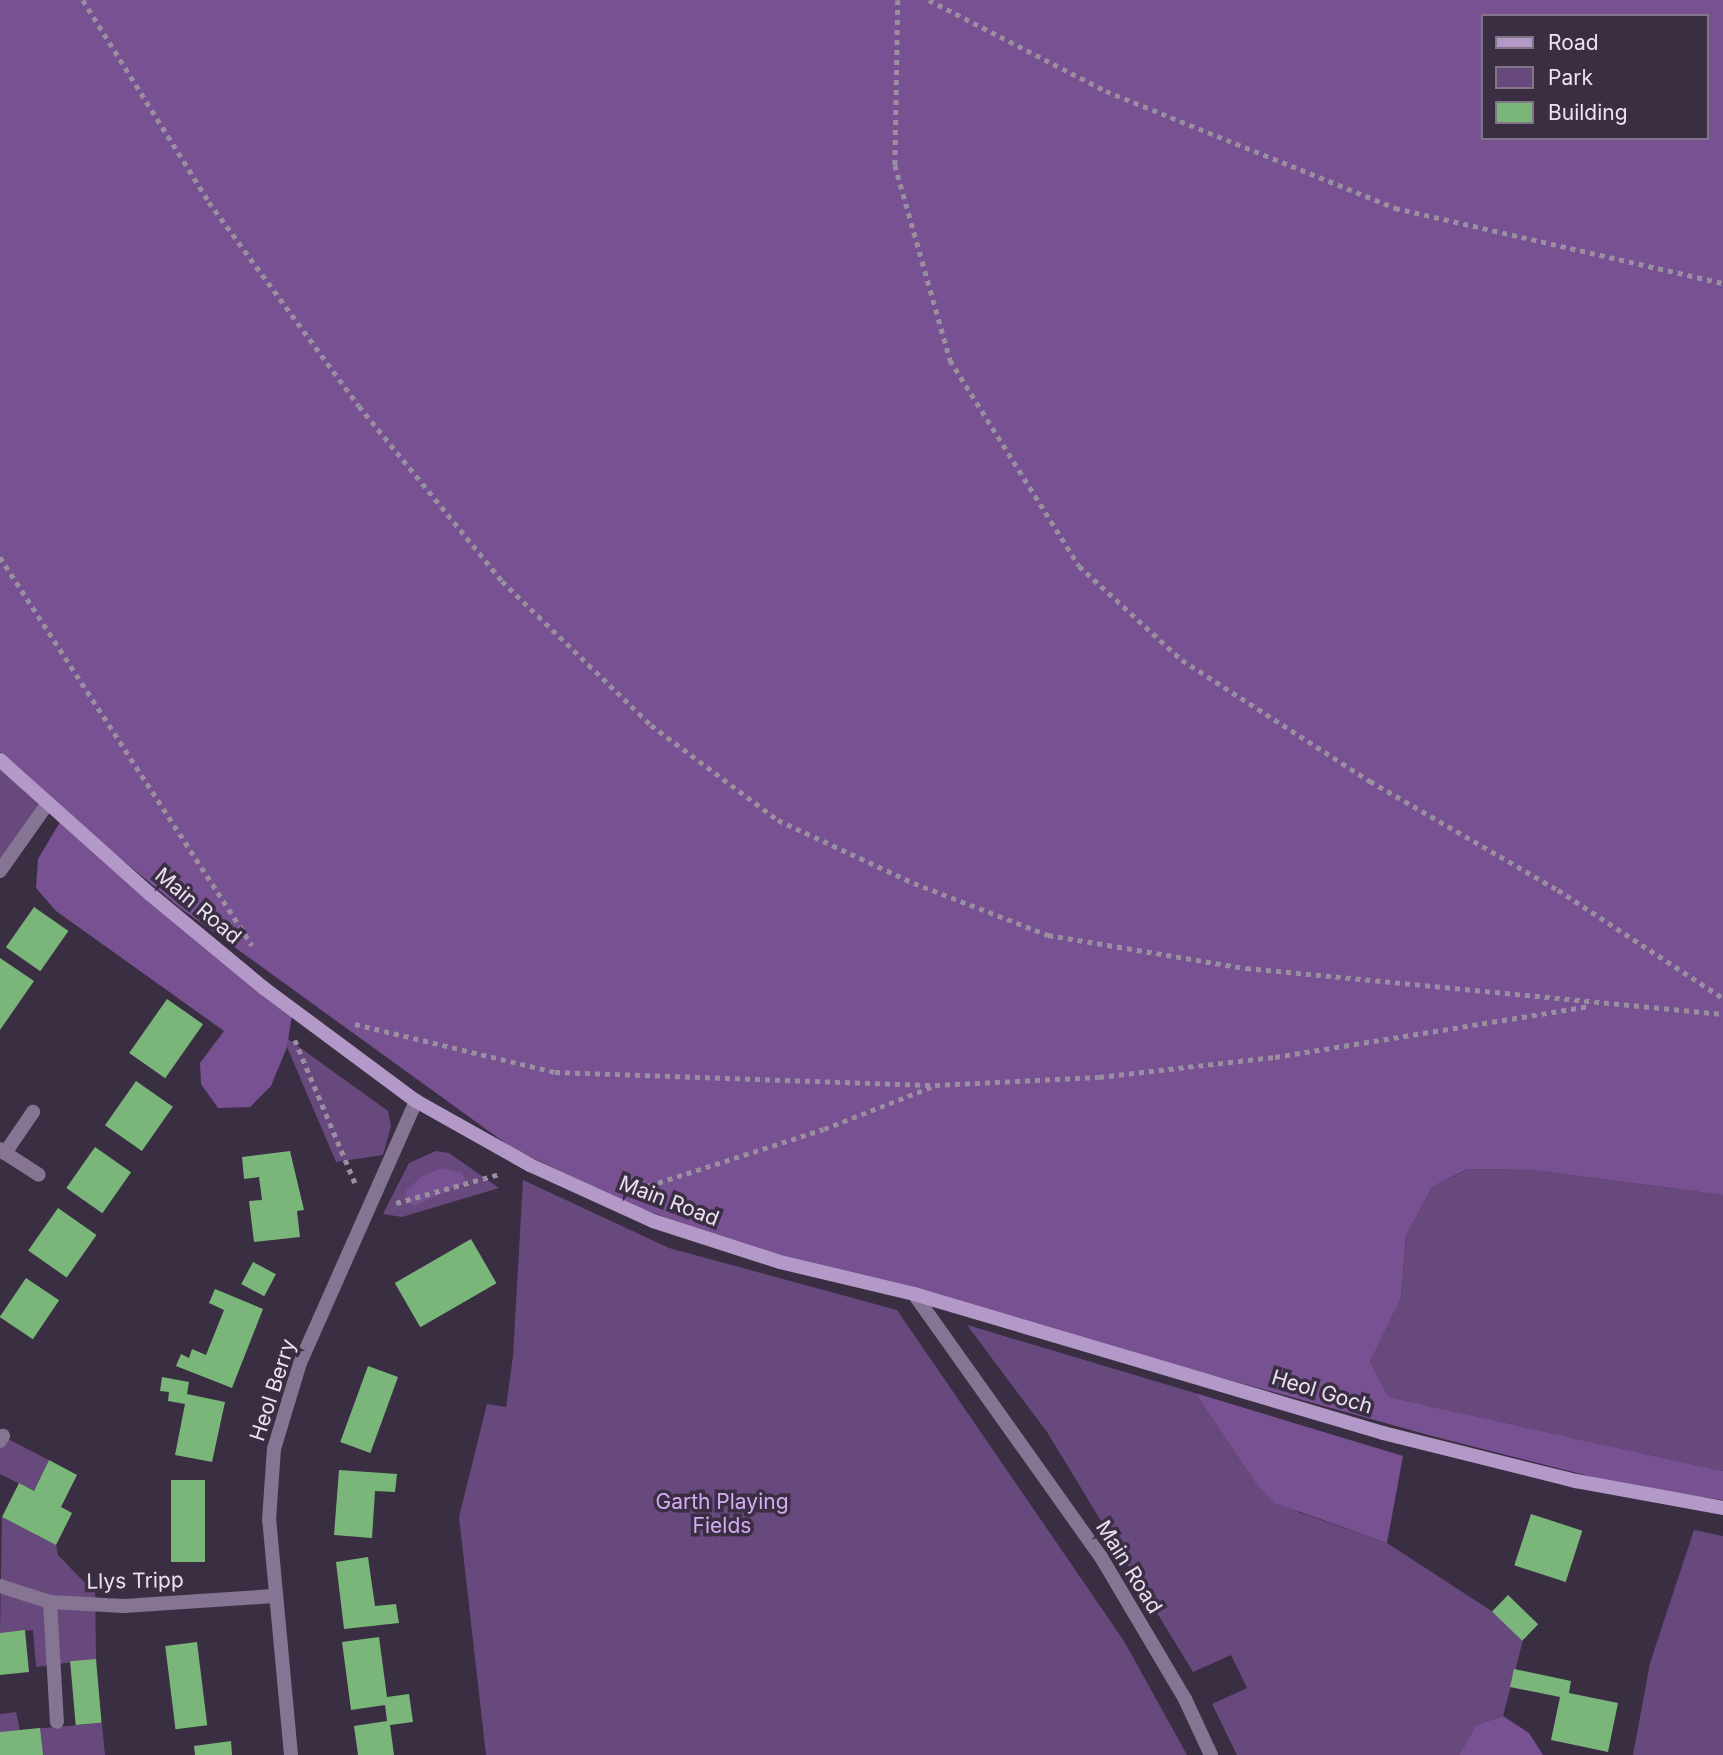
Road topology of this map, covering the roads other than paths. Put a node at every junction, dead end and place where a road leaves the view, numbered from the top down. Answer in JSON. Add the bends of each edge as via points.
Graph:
{"nodes":[{"id":1,"x":0,"y":760,"type":"edge"},
{"id":2,"x":48,"y":803,"type":"junction"},
{"id":3,"x":0,"y":872,"type":"edge"},
{"id":4,"x":416,"y":1101,"type":"junction"},
{"id":5,"x":33,"y":1112,"type":"dead end"},
{"id":6,"x":3,"y":1151,"type":"edge"},
{"id":7,"x":39,"y":1175,"type":"dead end"},
{"id":8,"x":914,"y":1294,"type":"junction"},
{"id":9,"x":1723,"y":1508,"type":"edge"},
{"id":10,"x":0,"y":1586,"type":"edge"},
{"id":11,"x":274,"y":1596,"type":"junction"},
{"id":12,"x":50,"y":1602,"type":"junction"},
{"id":13,"x":57,"y":1721,"type":"dead end"},
{"id":14,"x":291,"y":1755,"type":"edge"},
{"id":15,"x":1211,"y":1755,"type":"edge"}],
"edges":[{"from":1,"to":2,"type":"street","name":"Main Road"},
{"from":2,"to":3,"type":"street"},
{"from":2,"to":4,"type":"street","name":"Main Road","via":[[265,989]]},
{"from":4,"to":8,"type":"street","name":"Main Road","via":[[530,1165],[653,1221],[780,1262]]},
{"from":4,"to":11,"type":"street","name":"Heol Berry","via":[[283,1411],[269,1482]]},
{"from":5,"to":6,"type":"street"},
{"from":6,"to":7,"type":"street"},
{"from":8,"to":9,"type":"street","name":"Heol Goch","via":[[1383,1433],[1576,1481]]},
{"from":8,"to":15,"type":"street","name":"Main Road","via":[[1101,1558],[1185,1699]]},
{"from":10,"to":12,"type":"street","name":"Llys Tripp"},
{"from":11,"to":12,"type":"street","name":"Llys Tripp","via":[[124,1606]]},
{"from":11,"to":14,"type":"street","name":"Heol Berry"},
{"from":12,"to":13,"type":"street"}]}
